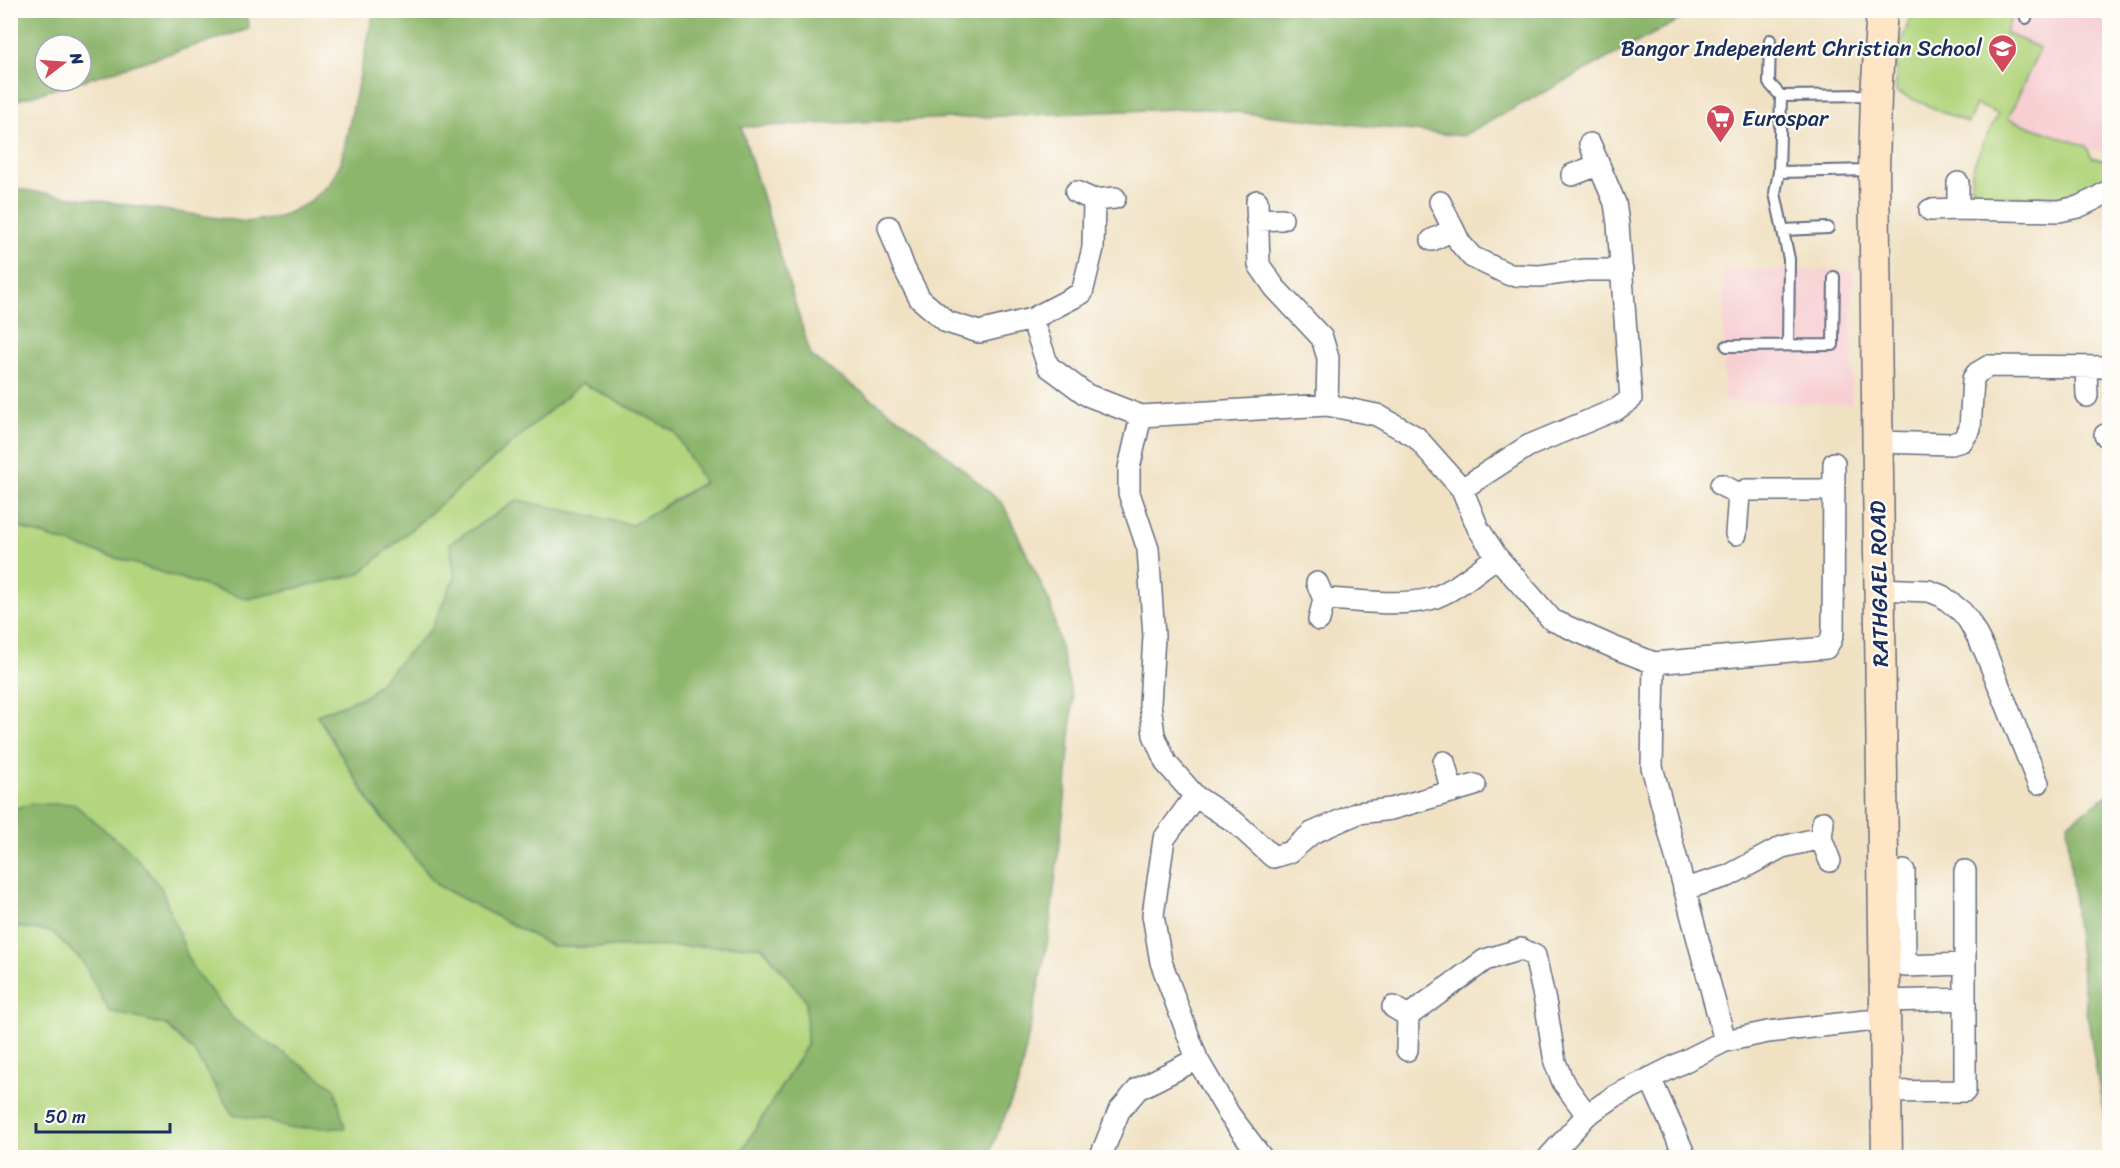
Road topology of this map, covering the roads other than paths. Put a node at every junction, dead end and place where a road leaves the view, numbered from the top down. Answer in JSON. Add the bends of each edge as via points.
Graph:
{"nodes":[{"id":1,"x":1882,"y":10,"type":"edge"},
{"id":2,"x":1770,"y":40,"type":"dead end"},
{"id":3,"x":1876,"y":95,"type":"junction"},
{"id":4,"x":1782,"y":96,"type":"junction"},
{"id":5,"x":1590,"y":144,"type":"dead end"},
{"id":6,"x":1598,"y":165,"type":"junction"},
{"id":7,"x":1874,"y":170,"type":"junction"},
{"id":8,"x":1779,"y":172,"type":"junction"},
{"id":9,"x":1572,"y":175,"type":"dead end"},
{"id":10,"x":1958,"y":183,"type":"dead end"},
{"id":11,"x":2109,"y":190,"type":"edge"},
{"id":12,"x":1095,"y":196,"type":"dead end"},
{"id":13,"x":1440,"y":202,"type":"dead end"},
{"id":14,"x":1958,"y":209,"type":"junction"},
{"id":15,"x":1930,"y":210,"type":"dead end"},
{"id":16,"x":1282,"y":219,"type":"dead end"},
{"id":17,"x":889,"y":227,"type":"dead end"},
{"id":18,"x":1828,"y":228,"type":"dead end"},
{"id":19,"x":1784,"y":230,"type":"junction"},
{"id":20,"x":1453,"y":231,"type":"junction"},
{"id":21,"x":1432,"y":240,"type":"dead end"},
{"id":22,"x":1622,"y":270,"type":"junction"},
{"id":23,"x":1834,"y":278,"type":"dead end"},
{"id":24,"x":1032,"y":319,"type":"junction"},
{"id":25,"x":1788,"y":345,"type":"junction"},
{"id":26,"x":1727,"y":346,"type":"dead end"},
{"id":27,"x":2086,"y":367,"type":"junction"},
{"id":28,"x":2108,"y":367,"type":"dead end"},
{"id":29,"x":2087,"y":396,"type":"dead end"},
{"id":30,"x":1327,"y":405,"type":"junction"},
{"id":31,"x":1141,"y":416,"type":"junction"},
{"id":32,"x":1877,"y":442,"type":"junction"},
{"id":33,"x":1834,"y":463,"type":"dead end"},
{"id":34,"x":1462,"y":489,"type":"junction"},
{"id":35,"x":1833,"y":490,"type":"junction"},
{"id":36,"x":1736,"y":534,"type":"dead end"},
{"id":37,"x":1497,"y":557,"type":"junction"},
{"id":38,"x":1878,"y":589,"type":"junction"},
{"id":39,"x":1319,"y":620,"type":"dead end"},
{"id":40,"x":1654,"y":663,"type":"junction"},
{"id":41,"x":1444,"y":762,"type":"dead end"},
{"id":42,"x":2037,"y":783,"type":"dead end"},
{"id":43,"x":1475,"y":785,"type":"dead end"},
{"id":44,"x":1452,"y":792,"type":"junction"},
{"id":45,"x":1195,"y":796,"type":"junction"},
{"id":46,"x":1830,"y":861,"type":"dead end"},
{"id":47,"x":1904,"y":871,"type":"dead end"},
{"id":48,"x":1965,"y":871,"type":"dead end"},
{"id":49,"x":1684,"y":889,"type":"junction"},
{"id":50,"x":1965,"y":964,"type":"junction"},
{"id":51,"x":1965,"y":999,"type":"junction"},
{"id":52,"x":1884,"y":1011,"type":"junction"},
{"id":53,"x":1725,"y":1041,"type":"junction"},
{"id":54,"x":1407,"y":1050,"type":"dead end"},
{"id":55,"x":1197,"y":1059,"type":"junction"},
{"id":56,"x":1650,"y":1078,"type":"junction"},
{"id":57,"x":1886,"y":1092,"type":"junction"},
{"id":58,"x":1587,"y":1115,"type":"junction"},
{"id":59,"x":1100,"y":1158,"type":"edge"},
{"id":60,"x":1262,"y":1158,"type":"edge"},
{"id":61,"x":1548,"y":1158,"type":"edge"},
{"id":62,"x":1686,"y":1158,"type":"edge"},
{"id":63,"x":1887,"y":1158,"type":"edge"}],
"edges":[{"from":1,"to":3,"type":"street","name":"RATHGAEL ROAD"},
{"from":2,"to":4,"type":"lane","via":[[1769,83]]},
{"from":3,"to":4,"type":"lane"},
{"from":3,"to":7,"type":"street","name":"RATHGAEL ROAD"},
{"from":4,"to":8,"type":"lane"},
{"from":5,"to":6,"type":"street"},
{"from":6,"to":9,"type":"street"},
{"from":6,"to":22,"type":"street","via":[[1615,202]]},
{"from":7,"to":8,"type":"lane"},
{"from":7,"to":32,"type":"street","name":"RATHGAEL ROAD"},
{"from":8,"to":19,"type":"lane","via":[[1775,193]]},
{"from":10,"to":14,"type":"street"},
{"from":11,"to":14,"type":"street","via":[[2078,207],[2059,210]]},
{"from":12,"to":24,"type":"street","via":[[1094,248],[1082,293]]},
{"from":13,"to":20,"type":"street"},
{"from":14,"to":15,"type":"street"},
{"from":16,"to":30,"type":"street","via":[[1257,210],[1259,265],[1322,338],[1328,358]]},
{"from":17,"to":24,"type":"street","via":[[920,299],[947,322],[979,332]]},
{"from":18,"to":19,"type":"lane"},
{"from":19,"to":25,"type":"lane","via":[[1789,260]]},
{"from":20,"to":21,"type":"street"},
{"from":20,"to":22,"type":"street","via":[[1472,257],[1510,275]]},
{"from":22,"to":34,"type":"street","via":[[1631,399],[1617,409],[1528,446]]},
{"from":23,"to":25,"type":"lane","via":[[1833,345]]},
{"from":24,"to":31,"type":"street","via":[[1048,366],[1087,395]]},
{"from":25,"to":26,"type":"lane"},
{"from":27,"to":28,"type":"street"},
{"from":27,"to":29,"type":"street"},
{"from":27,"to":32,"type":"street","via":[[1989,366],[1973,379],[1971,429],[1962,441]]},
{"from":30,"to":31,"type":"street"},
{"from":30,"to":34,"type":"street","via":[[1377,415],[1416,437]]},
{"from":31,"to":45,"type":"street","via":[[1129,468],[1130,493],[1148,549],[1154,636],[1150,704],[1154,735],[1166,763]]},
{"from":32,"to":38,"type":"street","name":"RATHGAEL ROAD"},
{"from":33,"to":35,"type":"street"},
{"from":34,"to":37,"type":"street","via":[[1478,528]]},
{"from":35,"to":36,"type":"street","via":[[1730,489]]},
{"from":35,"to":40,"type":"street","via":[[1833,632],[1826,648]]},
{"from":37,"to":39,"type":"street","via":[[1429,599],[1399,602],[1320,591]]},
{"from":37,"to":40,"type":"street","via":[[1552,620]]},
{"from":38,"to":42,"type":"street","via":[[1929,591],[1962,612],[1985,651]]},
{"from":38,"to":52,"type":"street","name":"RATHGAEL ROAD"},
{"from":40,"to":49,"type":"street","via":[[1652,767]]},
{"from":41,"to":44,"type":"street"},
{"from":43,"to":44,"type":"street"},
{"from":44,"to":45,"type":"street","via":[[1391,809],[1358,813],[1312,833],[1290,852],[1273,857],[1236,823]]},
{"from":45,"to":55,"type":"street","via":[[1164,839],[1153,915],[1161,962]]},
{"from":46,"to":49,"type":"street","via":[[1822,830],[1728,876]]},
{"from":47,"to":50,"type":"street","via":[[1905,966]]},
{"from":48,"to":50,"type":"street"},
{"from":49,"to":53,"type":"street"},
{"from":50,"to":51,"type":"street"},
{"from":51,"to":52,"type":"street"},
{"from":51,"to":57,"type":"street","via":[[1965,1091]]},
{"from":52,"to":53,"type":"street","via":[[1866,1021]]},
{"from":52,"to":57,"type":"street","name":"RATHGAEL ROAD"},
{"from":53,"to":56,"type":"street"},
{"from":54,"to":58,"type":"street","via":[[1400,1012],[1485,960],[1521,949],[1535,956],[1555,1062],[1563,1082]]},
{"from":55,"to":59,"type":"street","via":[[1138,1089],[1119,1111]]},
{"from":55,"to":60,"type":"street","via":[[1229,1114]]},
{"from":56,"to":58,"type":"street"},
{"from":56,"to":62,"type":"street"},
{"from":57,"to":63,"type":"street","name":"RATHGAEL ROAD"},
{"from":58,"to":61,"type":"street"}]}
